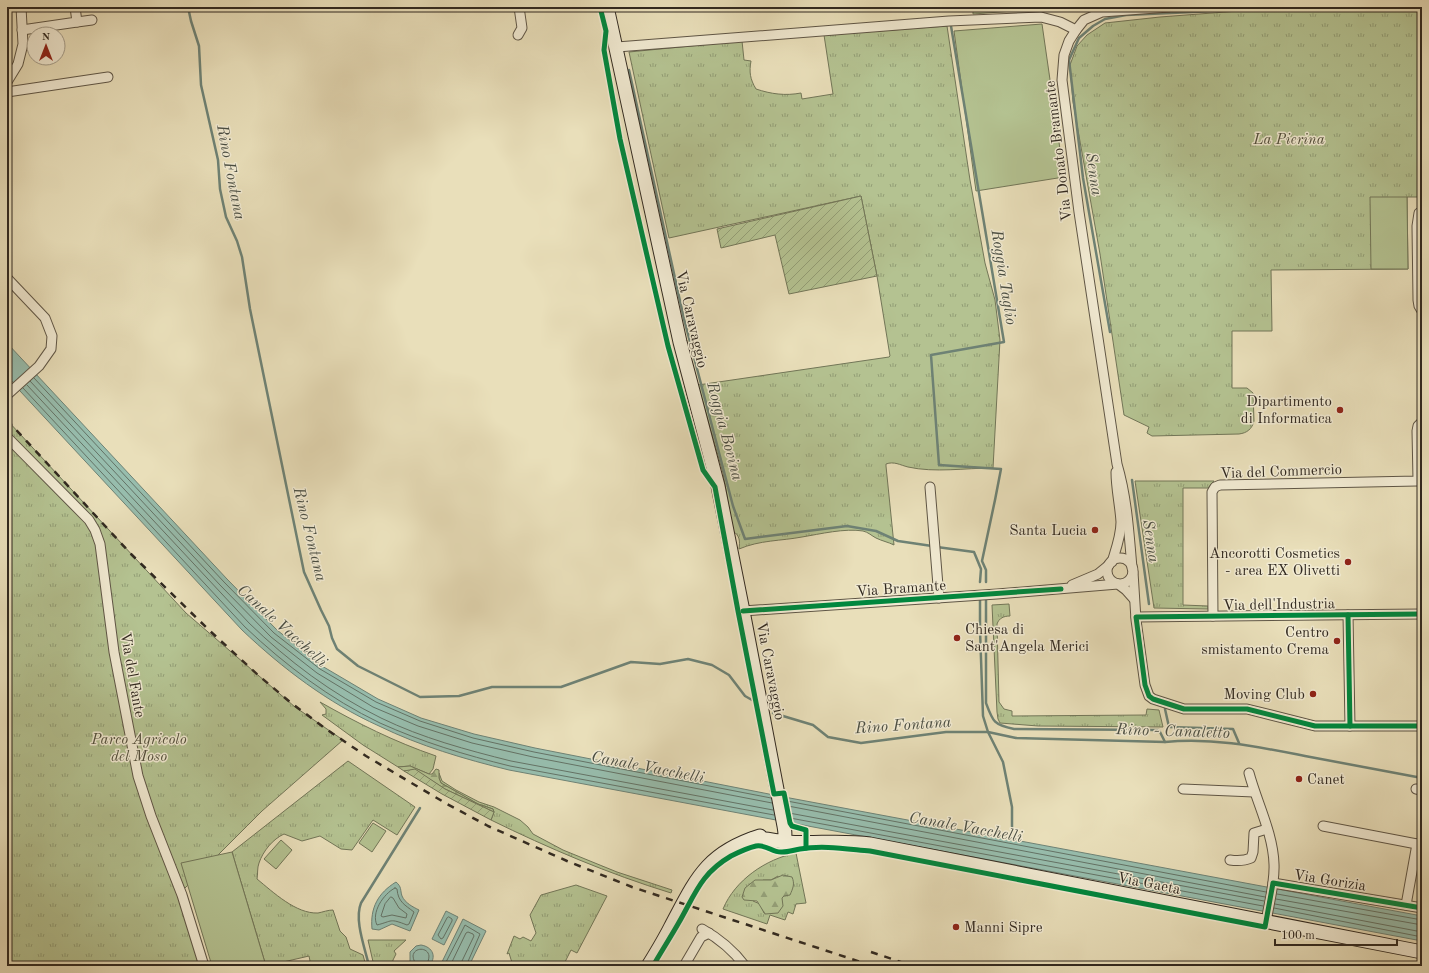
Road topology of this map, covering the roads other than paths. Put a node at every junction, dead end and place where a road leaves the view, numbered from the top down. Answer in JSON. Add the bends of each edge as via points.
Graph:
{"nodes":[{"id":1,"x":21,"y":7,"type":"edge"},
{"id":2,"x":75,"y":7,"type":"edge"},
{"id":3,"x":520,"y":7,"type":"edge"},
{"id":4,"x":608,"y":7,"type":"edge"},
{"id":5,"x":1169,"y":7,"type":"edge"},
{"id":6,"x":92,"y":20,"type":"dead end"},
{"id":7,"x":77,"y":22,"type":"junction"},
{"id":8,"x":22,"y":30,"type":"junction"},
{"id":9,"x":1076,"y":30,"type":"junction"},
{"id":10,"x":518,"y":35,"type":"dead end"},
{"id":11,"x":617,"y":47,"type":"junction"},
{"id":12,"x":108,"y":77,"type":"dead end"},
{"id":13,"x":7,"y":82,"type":"edge"},
{"id":14,"x":7,"y":92,"type":"edge"},
{"id":15,"x":1422,"y":211,"type":"edge"},
{"id":16,"x":7,"y":278,"type":"edge"},
{"id":17,"x":1422,"y":311,"type":"edge"},
{"id":18,"x":9,"y":393,"type":"edge"},
{"id":19,"x":1422,"y":422,"type":"edge"},
{"id":20,"x":7,"y":437,"type":"edge"},
{"id":21,"x":1117,"y":464,"type":"junction"},
{"id":22,"x":930,"y":487,"type":"dead end"},
{"id":23,"x":1110,"y":563,"type":"junction"},
{"id":24,"x":1132,"y":570,"type":"junction"},
{"id":25,"x":1118,"y":584,"type":"junction"},
{"id":26,"x":1061,"y":589,"type":"junction"},
{"id":27,"x":939,"y":598,"type":"junction"},
{"id":28,"x":1134,"y":599,"type":"junction"},
{"id":29,"x":744,"y":611,"type":"junction"},
{"id":30,"x":1422,"y":614,"type":"edge"},
{"id":31,"x":1348,"y":615,"type":"junction"},
{"id":32,"x":1213,"y":616,"type":"junction"},
{"id":33,"x":1136,"y":617,"type":"junction"},
{"id":34,"x":1350,"y":726,"type":"junction"},
{"id":35,"x":1422,"y":726,"type":"edge"},
{"id":36,"x":1249,"y":773,"type":"dead end"},
{"id":37,"x":1183,"y":789,"type":"dead end"},
{"id":38,"x":1254,"y":792,"type":"junction"},
{"id":39,"x":1323,"y":826,"type":"dead end"},
{"id":40,"x":1267,"y":829,"type":"junction"},
{"id":41,"x":784,"y":833,"type":"junction"},
{"id":42,"x":1419,"y":844,"type":"edge"},
{"id":43,"x":1230,"y":860,"type":"dead end"},
{"id":44,"x":1272,"y":886,"type":"junction"},
{"id":45,"x":1406,"y":905,"type":"junction"},
{"id":46,"x":1422,"y":908,"type":"edge"},
{"id":47,"x":1267,"y":917,"type":"junction"},
{"id":48,"x":1422,"y":952,"type":"edge"},
{"id":49,"x":204,"y":966,"type":"edge"},
{"id":50,"x":648,"y":966,"type":"edge"},
{"id":51,"x":684,"y":966,"type":"edge"},
{"id":52,"x":745,"y":966,"type":"edge"}],
"edges":[{"from":1,"to":8,"type":"street"},
{"from":2,"to":7,"type":"street"},
{"from":3,"to":10,"type":"street","via":[[522,28]]},
{"from":4,"to":11,"type":"street","name":"Via Caravaggio"},
{"from":5,"to":9,"type":"street","name":"Via Donato Bramante","via":[[1102,12],[1084,20]]},
{"from":6,"to":7,"type":"street"},
{"from":7,"to":8,"type":"street"},
{"from":8,"to":13,"type":"street","via":[[23,44],[18,64]]},
{"from":9,"to":11,"type":"street","via":[[1041,17],[960,20]]},
{"from":9,"to":21,"type":"street","name":"Via Donato Bramante","via":[[1064,55],[1062,80]]},
{"from":11,"to":29,"type":"street","name":"Via Caravaggio","via":[[680,342],[718,486]]},
{"from":12,"to":14,"type":"street"},
{"from":15,"to":17,"type":"street","via":[[1419,213],[1417,226],[1418,300]]},
{"from":16,"to":18,"type":"street","via":[[44,318],[52,336],[51,349],[38,367]]},
{"from":19,"to":32,"type":"street","name":"Via del Commercio","via":[[1417,431],[1418,480],[1414,482],[1215,487],[1212,492]]},
{"from":20,"to":49,"type":"street","name":"Via del Fante","via":[[89,520],[95,530],[100,544],[114,652],[138,776],[182,894]]},
{"from":21,"to":23,"type":"street","name":"Via Donato Bramante","via":[[1116,482],[1121,523],[1118,544]]},
{"from":21,"to":24,"type":"street","name":"Via Donato Bramante","via":[[1128,522]]},
{"from":22,"to":27,"type":"street","name":"Via Bramante"},
{"from":23,"to":24,"type":"street","via":[[1124,559]]},
{"from":23,"to":25,"type":"street","via":[[1108,577]]},
{"from":23,"to":26,"type":"street","name":"Via Bramante","via":[[1098,574]]},
{"from":24,"to":25,"type":"street","via":[[1132,576],[1127,582]]},
{"from":24,"to":28,"type":"street","name":"Via Donato Bramante"},
{"from":25,"to":26,"type":"street","name":"Via Bramante"},
{"from":25,"to":28,"type":"street"},
{"from":26,"to":27,"type":"street","name":"Via Bramante"},
{"from":27,"to":29,"type":"street","name":"Via Bramante"},
{"from":28,"to":33,"type":"street","name":"Via Donato Bramante"},
{"from":29,"to":41,"type":"street","name":"Via Caravaggio"},
{"from":30,"to":31,"type":"street","name":"Via dell'Industria"},
{"from":31,"to":32,"type":"street","name":"Via dell'Industria"},
{"from":31,"to":34,"type":"street"},
{"from":32,"to":33,"type":"street","name":"Via dell'Industria"},
{"from":33,"to":34,"type":"street","name":"Via Donato Bramante","via":[[1145,685],[1153,699],[1184,709],[1247,709],[1315,726]]},
{"from":34,"to":35,"type":"street","name":"Via Donato Bramante"},
{"from":36,"to":38,"type":"street","name":"Via Gorizia"},
{"from":37,"to":38,"type":"street"},
{"from":38,"to":40,"type":"street","name":"Via Gorizia"},
{"from":39,"to":42,"type":"street"},
{"from":40,"to":43,"type":"street","via":[[1254,833],[1251,858]]},
{"from":40,"to":44,"type":"street","name":"Via Gorizia","via":[[1273,851]]},
{"from":41,"to":47,"type":"street","name":"Via Gaeta","via":[[833,836]]},
{"from":41,"to":50,"type":"street","name":"Via Gaeta","via":[[741,842],[721,854],[702,872]]},
{"from":42,"to":45,"type":"street"},
{"from":44,"to":45,"type":"street","name":"Via Gorizia"},
{"from":44,"to":47,"type":"street","name":"Via Gorizia"},
{"from":45,"to":46,"type":"street","name":"Via Gorizia"},
{"from":47,"to":48,"type":"street","name":"Via Gaeta"},
{"from":51,"to":52,"type":"street","via":[[706,931],[734,952]]}]}
